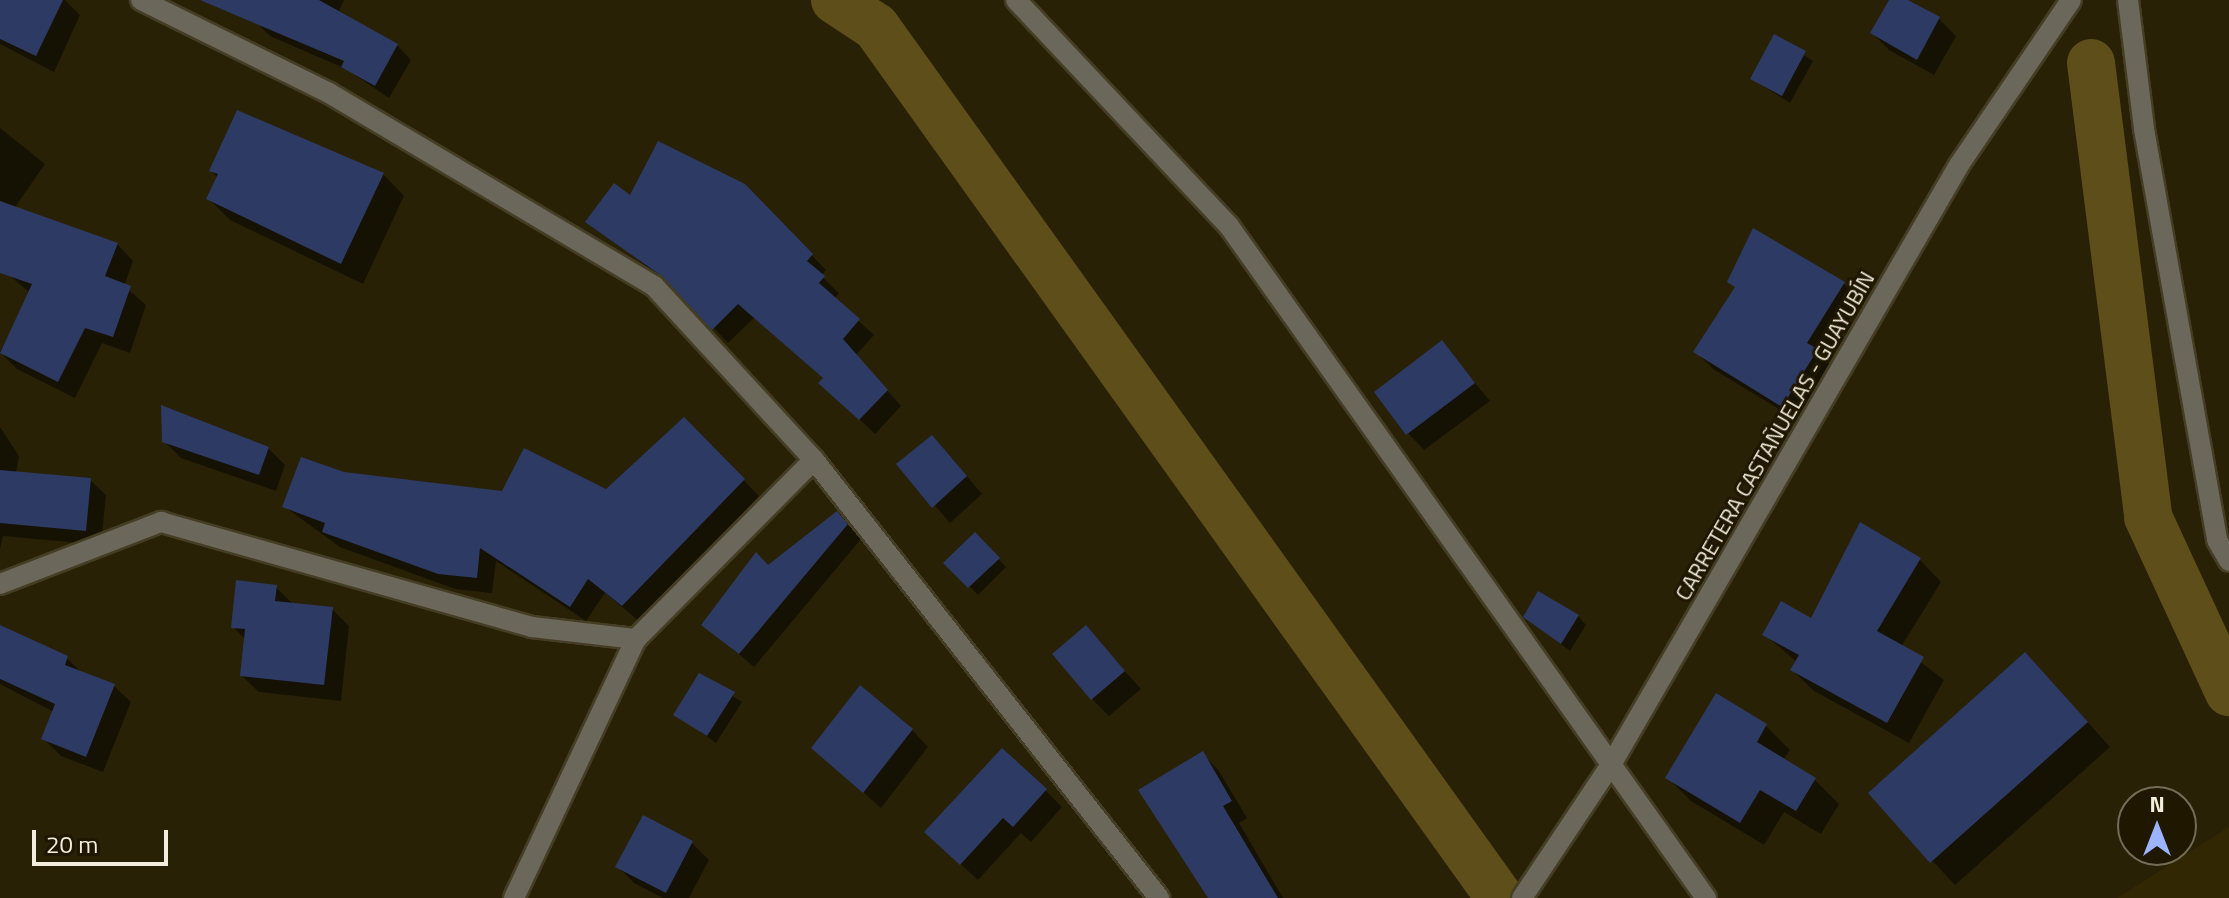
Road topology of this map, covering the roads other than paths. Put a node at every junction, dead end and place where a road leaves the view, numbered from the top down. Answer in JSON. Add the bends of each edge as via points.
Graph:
{"nodes":[{"id":1,"x":141,"y":0,"type":"edge"},
{"id":2,"x":1016,"y":0,"type":"edge"},
{"id":3,"x":2071,"y":0,"type":"edge"},
{"id":4,"x":2128,"y":0,"type":"edge"},
{"id":5,"x":814,"y":460,"type":"junction"},
{"id":6,"x":2229,"y":561,"type":"edge"},
{"id":7,"x":0,"y":584,"type":"edge"},
{"id":8,"x":636,"y":639,"type":"junction"},
{"id":9,"x":1612,"y":763,"type":"junction"},
{"id":10,"x":514,"y":898,"type":"edge"},
{"id":11,"x":1159,"y":898,"type":"edge"},
{"id":12,"x":1522,"y":898,"type":"edge"},
{"id":13,"x":1706,"y":898,"type":"edge"}],
"edges":[{"from":1,"to":5,"type":"street","via":[[329,93],[654,286]]},
{"from":2,"to":9,"type":"street","via":[[1229,226]]},
{"from":3,"to":9,"type":"street","name":"CARRETERA CASTAÑUELAS - GUAYUBÍN","via":[[1959,165]]},
{"from":4,"to":6,"type":"street","via":[[2144,129],[2217,540]]},
{"from":5,"to":8,"type":"street"},
{"from":5,"to":11,"type":"street"},
{"from":7,"to":8,"type":"street","via":[[161,522],[532,627]]},
{"from":8,"to":10,"type":"street"},
{"from":9,"to":12,"type":"street","name":"CARRETERA CASTAÑUELAS - GUAYUBÍN"},
{"from":9,"to":13,"type":"street"}]}
